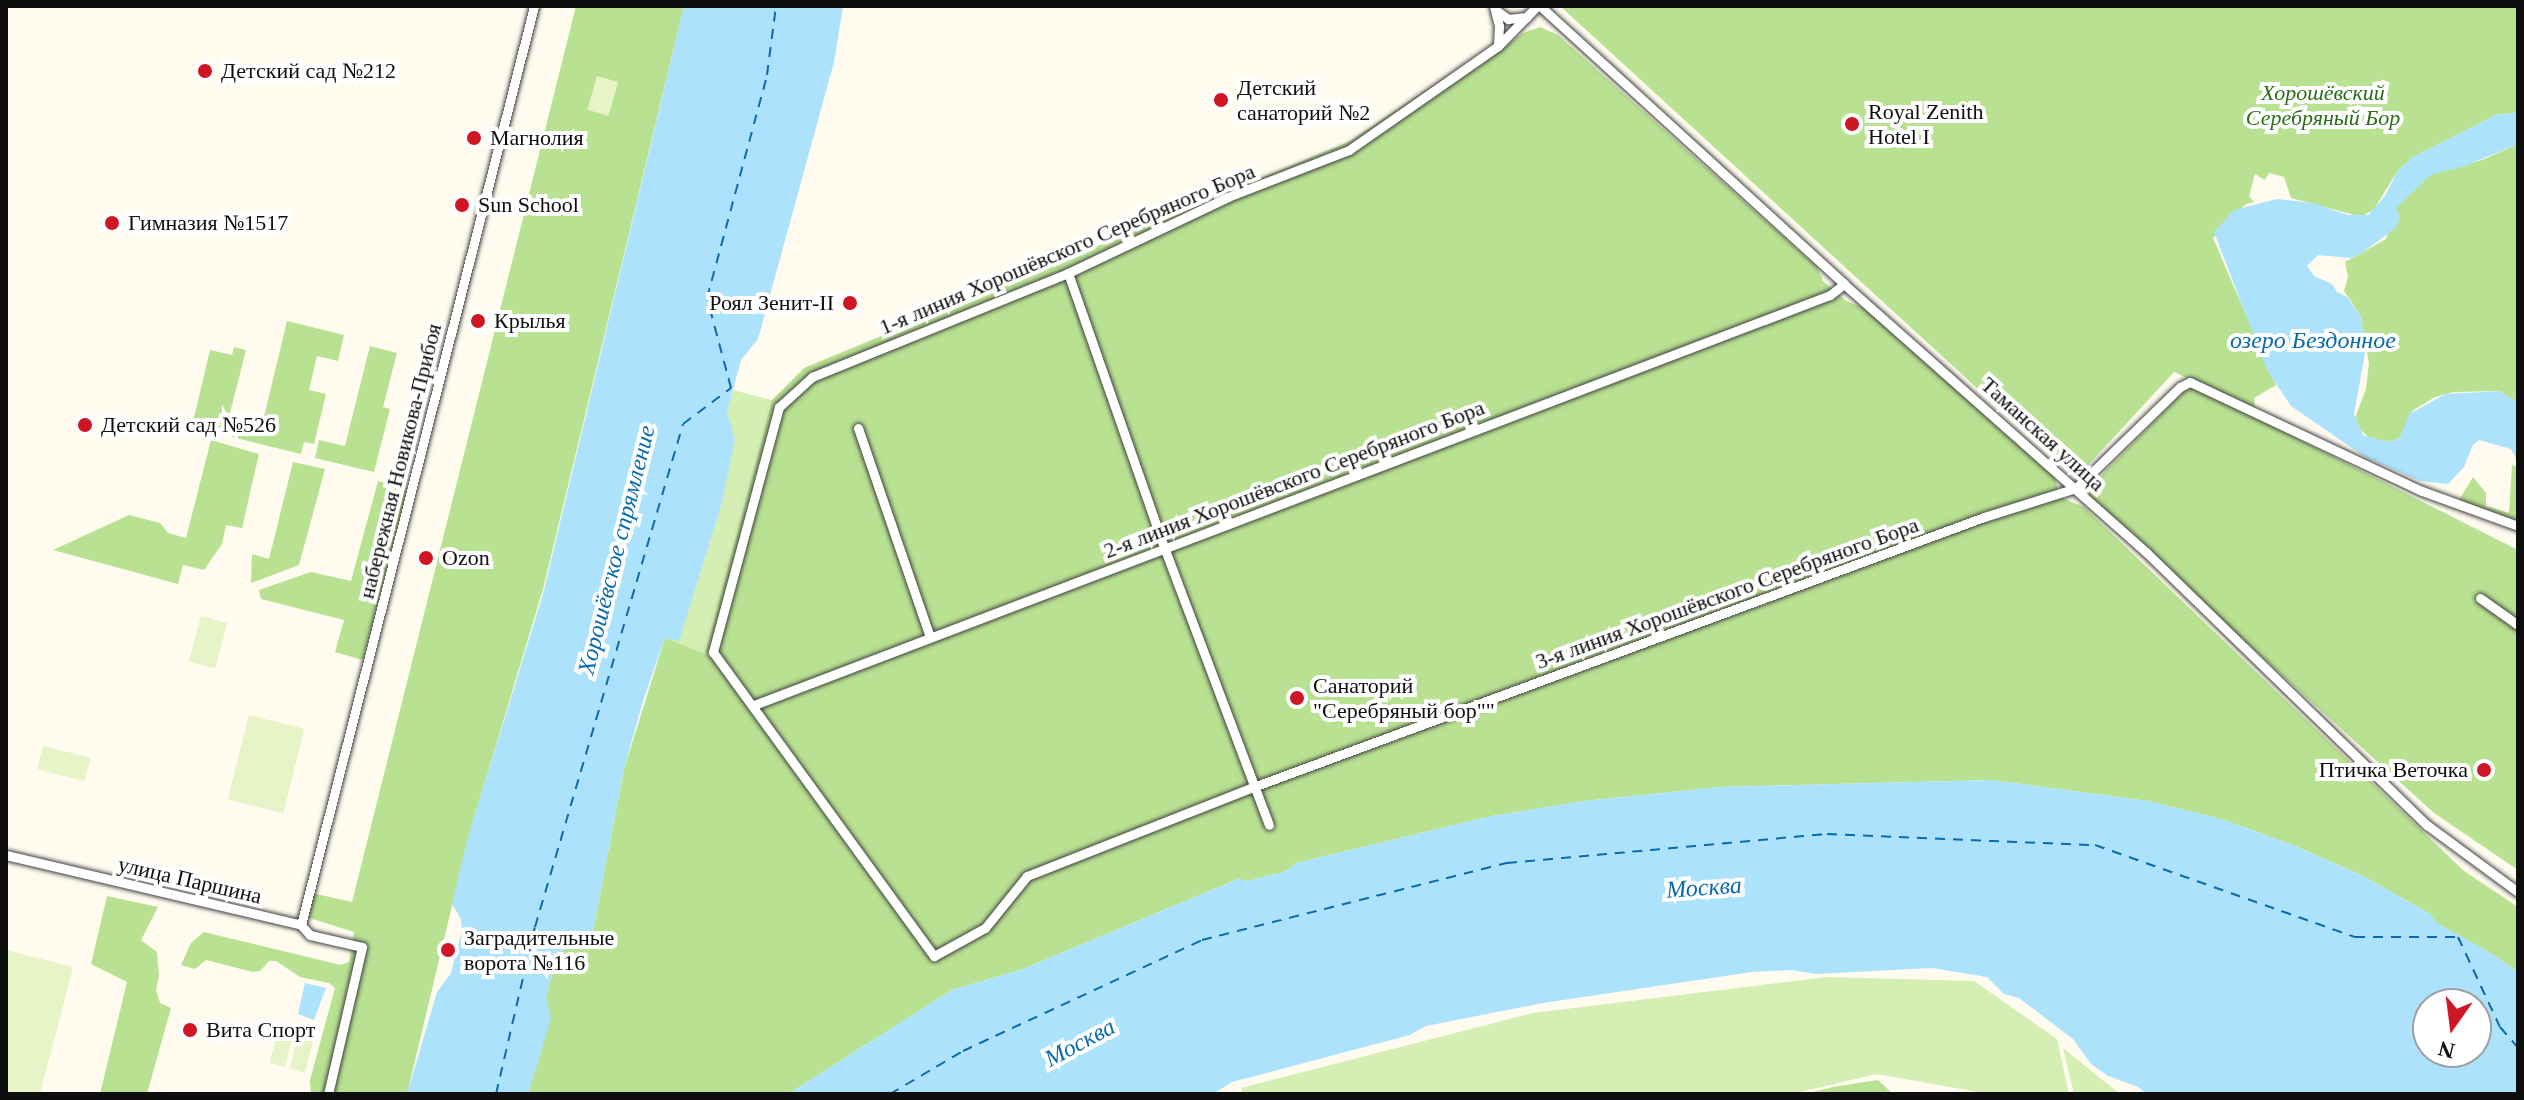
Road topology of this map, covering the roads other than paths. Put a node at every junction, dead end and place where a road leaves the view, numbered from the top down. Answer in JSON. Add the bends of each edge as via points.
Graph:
{"nodes":[{"id":1,"x":534,"y":6,"type":"edge"},
{"id":2,"x":1539,"y":6,"type":"edge"},
{"id":3,"x":1495,"y":7,"type":"edge"},
{"id":4,"x":1530,"y":15,"type":"junction"},
{"id":5,"x":1498,"y":46,"type":"junction"},
{"id":6,"x":1068,"y":273,"type":"junction"},
{"id":7,"x":1844,"y":284,"type":"junction"},
{"id":8,"x":858,"y":428,"type":"dead end"},
{"id":9,"x":2076,"y":488,"type":"junction"},
{"id":10,"x":2518,"y":526,"type":"edge"},
{"id":11,"x":1164,"y":547,"type":"junction"},
{"id":12,"x":2480,"y":598,"type":"dead end"},
{"id":13,"x":2518,"y":625,"type":"edge"},
{"id":14,"x":930,"y":637,"type":"junction"},
{"id":15,"x":754,"y":705,"type":"junction"},
{"id":16,"x":1256,"y":786,"type":"junction"},
{"id":17,"x":1269,"y":825,"type":"dead end"},
{"id":18,"x":6,"y":855,"type":"edge"},
{"id":19,"x":2518,"y":892,"type":"edge"},
{"id":20,"x":301,"y":925,"type":"junction"},
{"id":21,"x":328,"y":1094,"type":"edge"}],
"edges":[{"from":1,"to":20,"type":"street","name":"набережная Новикова-Прибоя"},
{"from":2,"to":4,"type":"street","name":"1-я линия Хорошёвского Серебряного Бора"},
{"from":2,"to":7,"type":"street","name":"Таманская улица"},
{"from":3,"to":4,"type":"street","via":[[1508,19]]},
{"from":3,"to":5,"type":"street"},
{"from":4,"to":5,"type":"street","name":"1-я линия Хорошёвского Серебряного Бора"},
{"from":5,"to":6,"type":"street","name":"1-я линия Хорошёвского Серебряного Бора","via":[[1349,150],[1228,197]]},
{"from":6,"to":11,"type":"street"},
{"from":6,"to":15,"type":"street","name":"1-я линия Хорошёвского Серебряного Бора","via":[[812,377],[779,407],[713,652]]},
{"from":7,"to":9,"type":"street","name":"Таманская улица"},
{"from":7,"to":11,"type":"street","name":"2-я линия Хорошёвского Серебряного Бора","via":[[1830,295]]},
{"from":8,"to":14,"type":"street"},
{"from":9,"to":10,"type":"street","name":"3-я линия Хорошёвского Серебряного Бора","via":[[2190,382],[2422,491]]},
{"from":9,"to":16,"type":"street","name":"3-я линия Хорошёвского Серебряного Бора","via":[[1984,517]]},
{"from":9,"to":19,"type":"street","name":"Таманская улица","via":[[2427,825]]},
{"from":11,"to":14,"type":"street","name":"2-я линия Хорошёвского Серебряного Бора"},
{"from":11,"to":16,"type":"street"},
{"from":12,"to":13,"type":"street"},
{"from":14,"to":15,"type":"street","name":"2-я линия Хорошёвского Серебряного Бора"},
{"from":15,"to":16,"type":"street","name":"3-я линия Хорошёвского Серебряного Бора","via":[[934,956],[985,928],[1027,876]]},
{"from":16,"to":17,"type":"street"},
{"from":18,"to":20,"type":"street","name":"улица Паршина"},
{"from":20,"to":21,"type":"street","name":"улица Паршина","via":[[310,935],[362,947]]}]}
